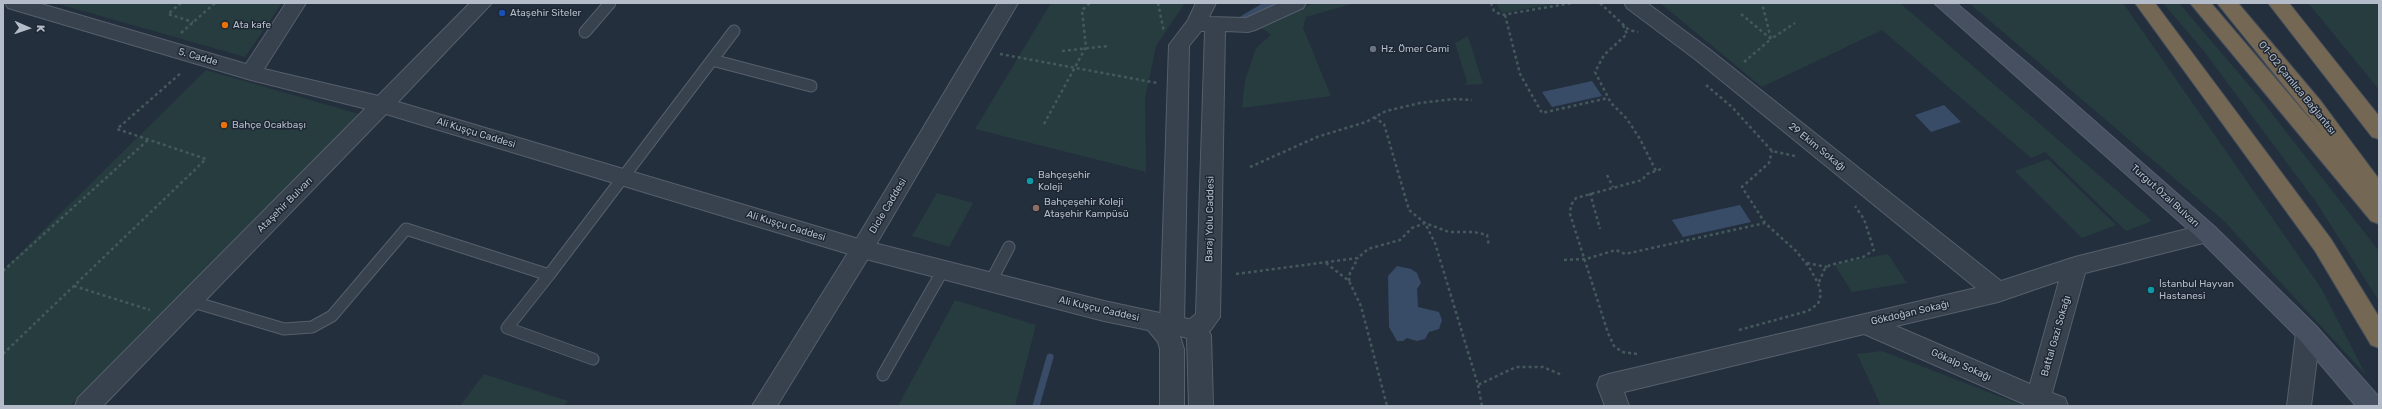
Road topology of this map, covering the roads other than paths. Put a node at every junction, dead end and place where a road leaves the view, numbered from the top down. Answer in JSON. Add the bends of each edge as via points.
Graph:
{"nodes":[{"id":1,"x":16,"y":3,"type":"edge"},
{"id":2,"x":296,"y":3,"type":"edge"},
{"id":3,"x":482,"y":3,"type":"edge"},
{"id":4,"x":610,"y":3,"type":"edge"},
{"id":5,"x":1008,"y":3,"type":"edge"},
{"id":6,"x":1206,"y":3,"type":"edge"},
{"id":7,"x":1296,"y":3,"type":"edge"},
{"id":8,"x":1634,"y":3,"type":"edge"},
{"id":9,"x":1944,"y":3,"type":"edge"},
{"id":10,"x":2145,"y":3,"type":"edge"},
{"id":11,"x":2200,"y":3,"type":"edge"},
{"id":12,"x":2227,"y":3,"type":"edge"},
{"id":13,"x":2271,"y":3,"type":"edge"},
{"id":14,"x":2278,"y":3,"type":"edge"},
{"id":15,"x":1205,"y":24,"type":"junction"},
{"id":16,"x":734,"y":31,"type":"dead end"},
{"id":17,"x":585,"y":32,"type":"dead end"},
{"id":18,"x":712,"y":60,"type":"junction"},
{"id":19,"x":2324,"y":63,"type":"junction"},
{"id":20,"x":251,"y":72,"type":"junction"},
{"id":21,"x":811,"y":86,"type":"dead end"},
{"id":22,"x":383,"y":105,"type":"junction"},
{"id":23,"x":2379,"y":131,"type":"edge"},
{"id":24,"x":625,"y":178,"type":"junction"},
{"id":25,"x":2379,"y":195,"type":"edge"},
{"id":26,"x":2379,"y":215,"type":"edge"},
{"id":27,"x":2207,"y":233,"type":"junction"},
{"id":28,"x":1009,"y":247,"type":"dead end"},
{"id":29,"x":862,"y":249,"type":"junction"},
{"id":30,"x":2075,"y":266,"type":"junction"},
{"id":31,"x":942,"y":270,"type":"junction"},
{"id":32,"x":549,"y":275,"type":"junction"},
{"id":33,"x":990,"y":283,"type":"junction"},
{"id":34,"x":1998,"y":292,"type":"junction"},
{"id":35,"x":190,"y":301,"type":"junction"},
{"id":36,"x":1866,"y":324,"type":"junction"},
{"id":37,"x":1174,"y":325,"type":"junction"},
{"id":38,"x":2308,"y":333,"type":"junction"},
{"id":39,"x":2379,"y":338,"type":"edge"},
{"id":40,"x":593,"y":358,"type":"dead end"},
{"id":41,"x":883,"y":375,"type":"dead end"},
{"id":42,"x":1613,"y":395,"type":"edge"},
{"id":43,"x":2044,"y":404,"type":"edge"},
{"id":44,"x":87,"y":406,"type":"edge"},
{"id":45,"x":764,"y":406,"type":"edge"},
{"id":46,"x":1172,"y":406,"type":"edge"},
{"id":47,"x":1201,"y":406,"type":"edge"},
{"id":48,"x":2299,"y":406,"type":"edge"},
{"id":49,"x":2371,"y":406,"type":"edge"}],
"edges":[{"from":1,"to":20,"type":"street","name":"5. Cadde"},
{"from":2,"to":20,"type":"street"},
{"from":3,"to":22,"type":"street","name":"Ataşehir Bulvarı"},
{"from":4,"to":17,"type":"lane"},
{"from":5,"to":29,"type":"street","name":"Dicle Caddesi"},
{"from":6,"to":15,"type":"street","name":"Baraj Yolu Caddesi"},
{"from":7,"to":15,"type":"street","via":[[1248,25]]},
{"from":8,"to":34,"type":"street","name":"29 Ekim Sokağı","via":[[1728,75]]},
{"from":9,"to":27,"type":"main road","name":"Turgut Özal Bulvarı"},
{"from":10,"to":39,"type":"highway","via":[[2323,245]]},
{"from":11,"to":26,"type":"highway"},
{"from":12,"to":25,"type":"highway","name":"O1-O2 Çamlıca Bağlantısı","via":[[2313,105]]},
{"from":13,"to":19,"type":"highway"},
{"from":14,"to":19,"type":"highway"},
{"from":15,"to":37,"type":"street","name":"Baraj Yolu Caddesi","via":[[1179,45]]},
{"from":15,"to":37,"type":"street","name":"Baraj Yolu Caddesi","via":[[1208,317],[1202,324]]},
{"from":16,"to":18,"type":"lane"},
{"from":18,"to":21,"type":"lane"},
{"from":18,"to":24,"type":"lane"},
{"from":19,"to":23,"type":"highway"},
{"from":20,"to":22,"type":"street","name":"5. Cadde"},
{"from":22,"to":24,"type":"street","name":"Ali Kuşçu Caddesi"},
{"from":22,"to":35,"type":"street","name":"Ataşehir Bulvarı"},
{"from":24,"to":29,"type":"street","name":"Ali Kuşçu Caddesi"},
{"from":24,"to":32,"type":"lane"},
{"from":27,"to":30,"type":"street","name":"Gökdoğan Sokağı"},
{"from":27,"to":38,"type":"main road","name":"Turgut Özal Bulvarı"},
{"from":28,"to":33,"type":"lane"},
{"from":29,"to":31,"type":"street","name":"Ali Kuşçu Caddesi"},
{"from":29,"to":45,"type":"street","name":"Dicle Caddesi"},
{"from":30,"to":34,"type":"street","name":"Gökdoğan Sokağı"},
{"from":30,"to":43,"type":"street","name":"Battal Gazi Sokağı"},
{"from":31,"to":33,"type":"street","name":"Ali Kuşçu Caddesi"},
{"from":31,"to":41,"type":"lane"},
{"from":32,"to":35,"type":"lane","via":[[406,229],[332,316],[312,327],[284,329]]},
{"from":32,"to":40,"type":"lane","via":[[507,328]]},
{"from":33,"to":37,"type":"street","name":"Ali Kuşçu Caddesi"},
{"from":34,"to":36,"type":"street","name":"Gökdoğan Sokağı"},
{"from":35,"to":44,"type":"street","name":"Ataşehir Bulvarı"},
{"from":36,"to":42,"type":"street","name":"Gökdoğan Sokağı"},
{"from":36,"to":43,"type":"street","name":"Gökalp Sokağı"},
{"from":37,"to":46,"type":"street","via":[[1169,338],[1172,349]]},
{"from":37,"to":47,"type":"street","name":"Baraj Yolu Caddesi","via":[[1198,335]]},
{"from":38,"to":48,"type":"street"},
{"from":38,"to":49,"type":"main road","name":"Turgut Özal Bulvarı"}]}
